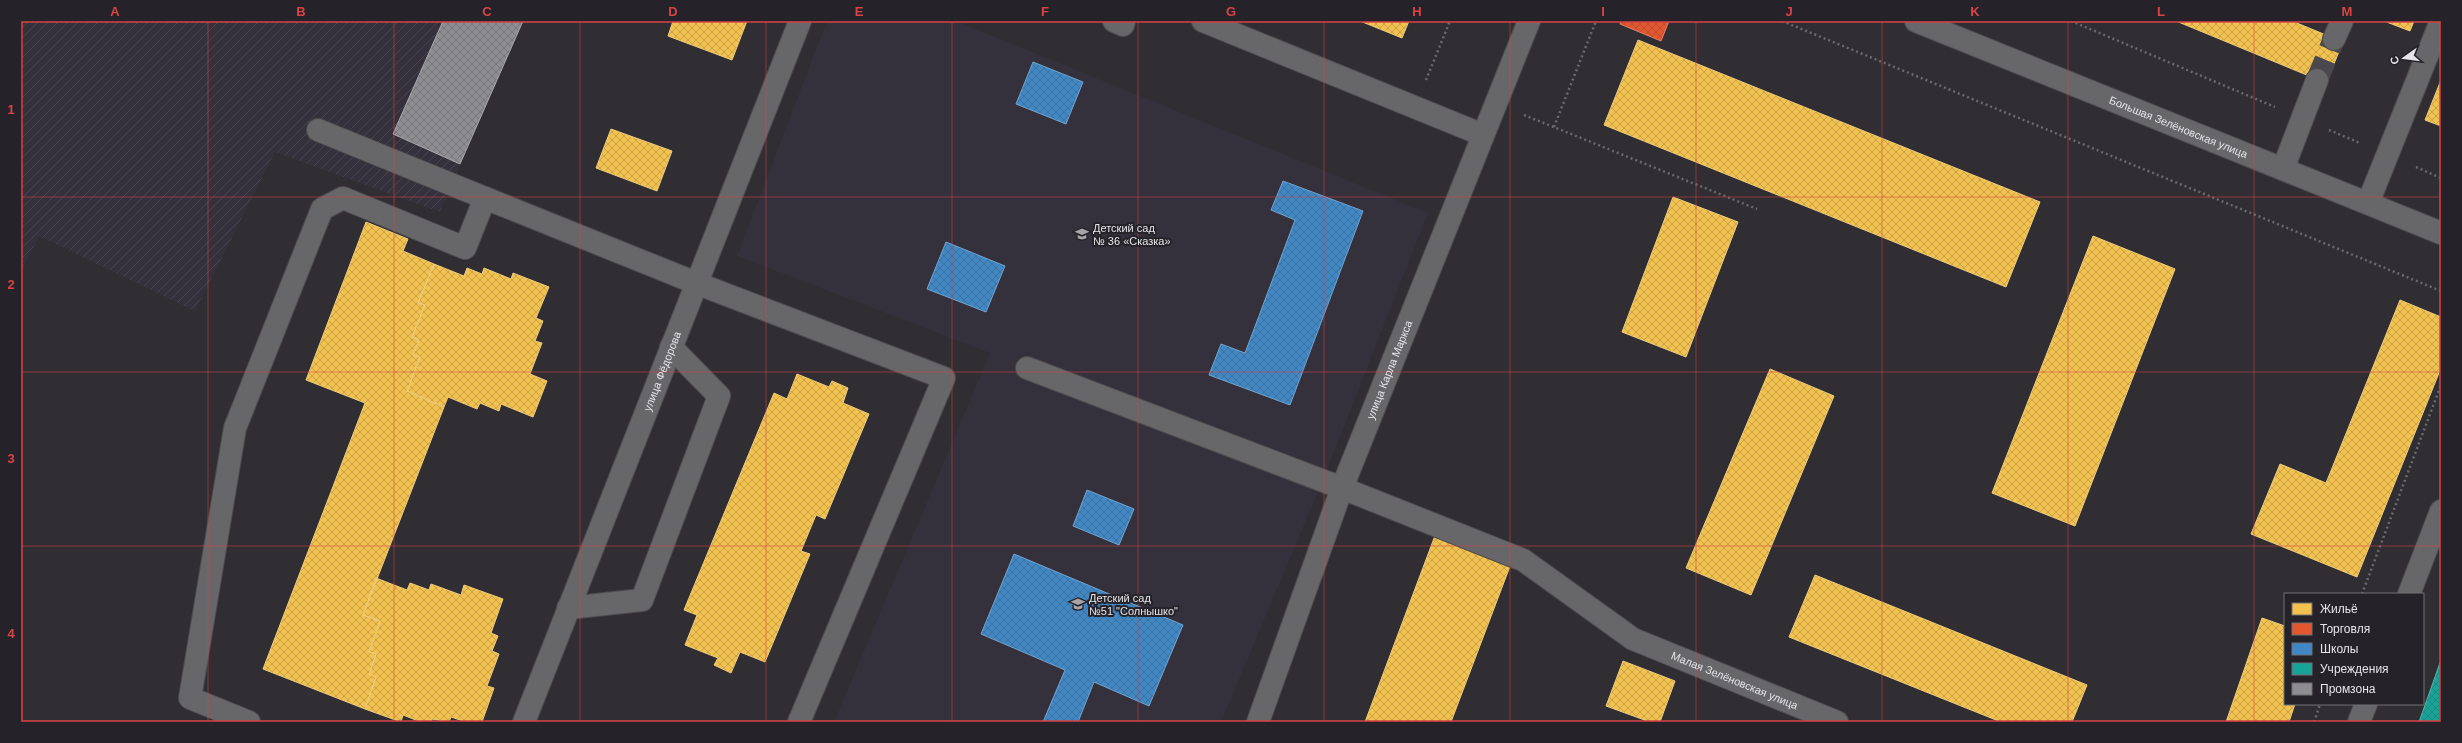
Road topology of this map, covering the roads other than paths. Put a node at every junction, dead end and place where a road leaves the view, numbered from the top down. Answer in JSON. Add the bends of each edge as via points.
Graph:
{"nodes":[{"id":1,"x":800,"y":21,"type":"edge"},
{"id":2,"x":1114,"y":21,"type":"edge"},
{"id":3,"x":1124,"y":21,"type":"edge"},
{"id":4,"x":1203,"y":21,"type":"edge"},
{"id":5,"x":1529,"y":21,"type":"edge"},
{"id":6,"x":2441,"y":21,"type":"edge"},
{"id":7,"x":1922,"y":22,"type":"edge"},
{"id":8,"x":1949,"y":27,"type":"edge"},
{"id":9,"x":2317,"y":80,"type":"tunnel mouth"},
{"id":10,"x":318,"y":130,"type":"dead end"},
{"id":11,"x":1483,"y":135,"type":"junction"},
{"id":12,"x":2284,"y":169,"type":"junction"},
{"id":13,"x":485,"y":198,"type":"junction"},
{"id":14,"x":2368,"y":203,"type":"junction"},
{"id":15,"x":2441,"y":233,"type":"edge"},
{"id":16,"x":696,"y":283,"type":"junction"},
{"id":17,"x":671,"y":347,"type":"junction"},
{"id":18,"x":1027,"y":368,"type":"dead end"},
{"id":19,"x":1342,"y":488,"type":"junction"},
{"id":20,"x":2441,"y":511,"type":"edge"},
{"id":21,"x":2410,"y":593,"type":"edge"},
{"id":22,"x":568,"y":608,"type":"junction"},
{"id":23,"x":2366,"y":705,"type":"edge"},
{"id":24,"x":249,"y":722,"type":"edge"},
{"id":25,"x":524,"y":722,"type":"edge"},
{"id":26,"x":799,"y":722,"type":"edge"},
{"id":27,"x":1258,"y":722,"type":"edge"},
{"id":28,"x":1837,"y":722,"type":"edge"},
{"id":29,"x":2359,"y":722,"type":"edge"}],
"edges":[{"from":1,"to":16,"type":"street","name":"улица Фёдорова"},
{"from":2,"to":3,"type":"street","via":[[1123,25]]},
{"from":4,"to":11,"type":"street"},
{"from":5,"to":11,"type":"street","name":"улица Карла Маркса"},
{"from":6,"to":14,"type":"street"},
{"from":7,"to":8,"type":"street","name":"Большая Зелёновская улица"},
{"from":8,"to":12,"type":"street","name":"Большая Зелёновская улица"},
{"from":9,"to":12,"type":"street"},
{"from":10,"to":13,"type":"street"},
{"from":11,"to":19,"type":"street","name":"улица Карла Маркса"},
{"from":12,"to":14,"type":"street","name":"Большая Зелёновская улица"},
{"from":13,"to":16,"type":"street"},
{"from":13,"to":24,"type":"street","via":[[465,248],[343,198],[322,209],[234,428],[190,698]]},
{"from":14,"to":15,"type":"street","name":"Большая Зелёновская улица"},
{"from":16,"to":17,"type":"street","name":"улица Фёдорова"},
{"from":16,"to":26,"type":"street","via":[[944,378]]},
{"from":17,"to":22,"type":"street","name":"улица Фёдорова"},
{"from":17,"to":22,"type":"street","via":[[719,396],[642,600]]},
{"from":18,"to":19,"type":"street","name":"Малая Зелёновская улица"},
{"from":19,"to":27,"type":"street","name":"улица Карла Маркса"},
{"from":19,"to":28,"type":"street","name":"Малая Зелёновская улица","via":[[1523,560],[1633,639]]},
{"from":20,"to":21,"type":"street"},
{"from":22,"to":25,"type":"street","name":"улица Фёдорова"},
{"from":23,"to":29,"type":"street"}]}
